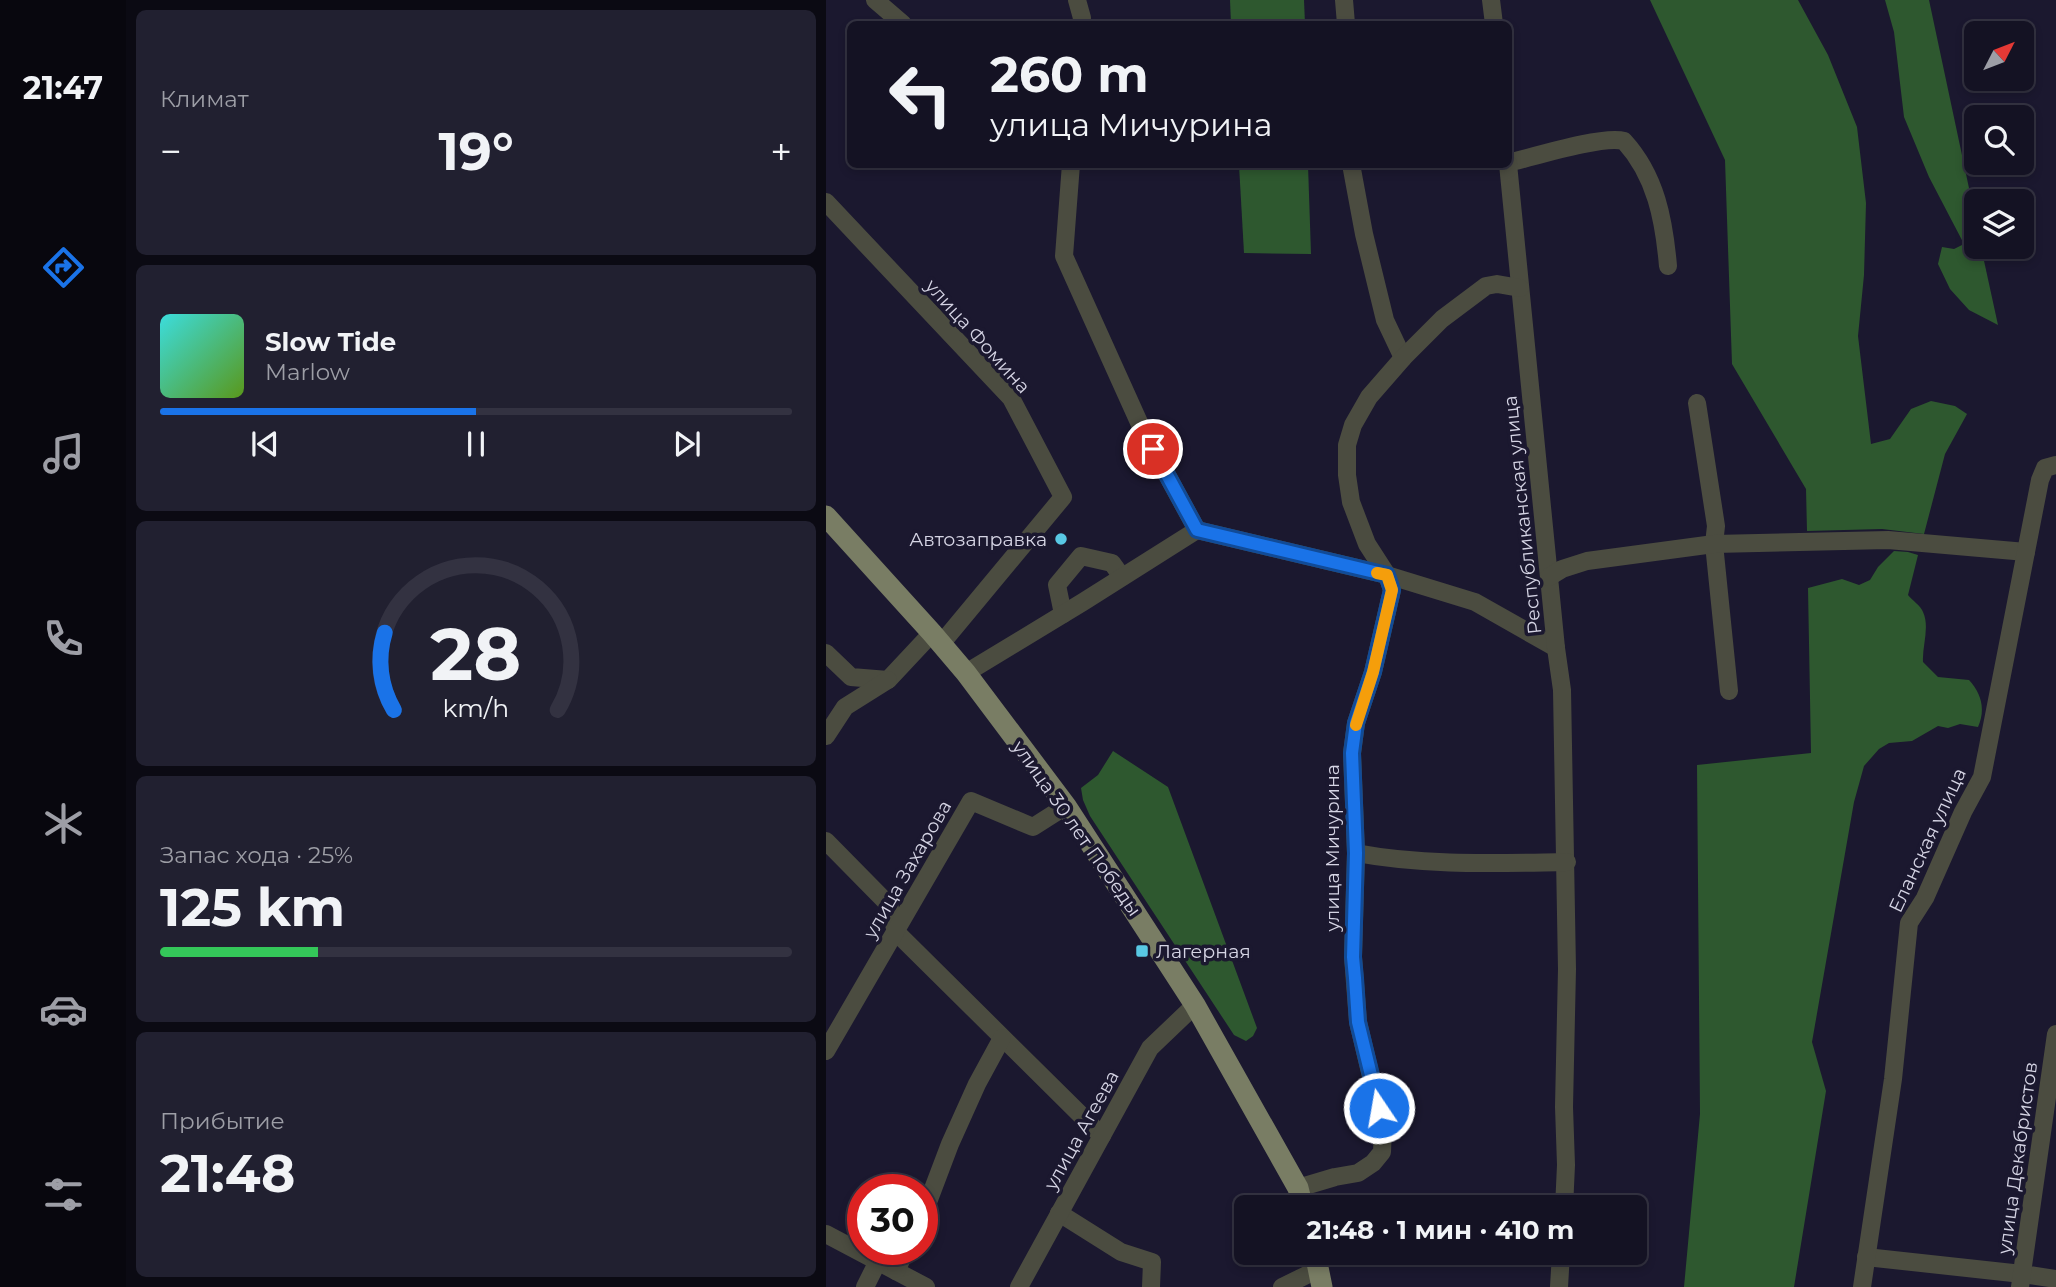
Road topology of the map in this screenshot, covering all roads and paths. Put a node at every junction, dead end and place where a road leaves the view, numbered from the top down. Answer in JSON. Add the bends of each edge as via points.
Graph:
{"nodes":[{"id":1,"x":875,"y":0,"type":"edge"},
{"id":2,"x":1077,"y":0,"type":"edge"},
{"id":3,"x":1344,"y":0,"type":"edge"},
{"id":4,"x":1491,"y":0,"type":"edge"},
{"id":5,"x":900,"y":21,"type":"edge"},
{"id":6,"x":1082,"y":21,"type":"edge"},
{"id":7,"x":1346,"y":21,"type":"edge"},
{"id":8,"x":1494,"y":21,"type":"edge"},
{"id":9,"x":1512,"y":163,"type":"edge"},
{"id":10,"x":1068,"y":168,"type":"edge"},
{"id":11,"x":1352,"y":168,"type":"edge"},
{"id":12,"x":1508,"y":168,"type":"edge"},
{"id":13,"x":826,"y":202,"type":"edge"},
{"id":14,"x":1668,"y":266,"type":"dead end"},
{"id":15,"x":1520,"y":288,"type":"junction"},
{"id":16,"x":1403,"y":358,"type":"junction"},
{"id":17,"x":1698,"y":403,"type":"dead end"},
{"id":18,"x":2056,"y":465,"type":"edge"},
{"id":19,"x":826,"y":516,"type":"edge"},
{"id":20,"x":1197,"y":530,"type":"junction"},
{"id":21,"x":1714,"y":544,"type":"junction"},
{"id":22,"x":2026,"y":552,"type":"junction"},
{"id":23,"x":1387,"y":575,"type":"junction"},
{"id":24,"x":1122,"y":577,"type":"junction"},
{"id":25,"x":1549,"y":577,"type":"junction"},
{"id":26,"x":1063,"y":614,"type":"junction"},
{"id":27,"x":937,"y":638,"type":"junction"},
{"id":28,"x":1556,"y":648,"type":"junction"},
{"id":29,"x":826,"y":653,"type":"edge"},
{"id":30,"x":965,"y":673,"type":"junction"},
{"id":31,"x":888,"y":680,"type":"junction"},
{"id":32,"x":1729,"y":691,"type":"dead end"},
{"id":33,"x":826,"y":736,"type":"edge"},
{"id":34,"x":1066,"y":806,"type":"junction"},
{"id":35,"x":826,"y":841,"type":"edge"},
{"id":36,"x":1356,"y":853,"type":"junction"},
{"id":37,"x":1567,"y":862,"type":"junction"},
{"id":38,"x":896,"y":932,"type":"junction"},
{"id":39,"x":1195,"y":1005,"type":"junction"},
{"id":40,"x":2056,"y":1034,"type":"edge"},
{"id":41,"x":1002,"y":1038,"type":"junction"},
{"id":42,"x":826,"y":1051,"type":"edge"},
{"id":43,"x":1102,"y":1136,"type":"junction"},
{"id":44,"x":938,"y":1176,"type":"edge"},
{"id":45,"x":1299,"y":1195,"type":"edge"},
{"id":46,"x":1306,"y":1195,"type":"edge"},
{"id":47,"x":1565,"y":1195,"type":"edge"},
{"id":48,"x":1059,"y":1213,"type":"junction"},
{"id":49,"x":826,"y":1234,"type":"edge"},
{"id":50,"x":847,"y":1245,"type":"edge"},
{"id":51,"x":1866,"y":1257,"type":"junction"},
{"id":52,"x":876,"y":1265,"type":"edge"},
{"id":53,"x":886,"y":1265,"type":"edge"},
{"id":54,"x":898,"y":1265,"type":"edge"},
{"id":55,"x":1560,"y":1265,"type":"edge"},
{"id":56,"x":896,"y":1270,"type":"junction"},
{"id":57,"x":1319,"y":1270,"type":"edge"},
{"id":58,"x":2056,"y":1279,"type":"edge"},
{"id":59,"x":2021,"y":1280,"type":"edge"},
{"id":60,"x":865,"y":1287,"type":"edge"},
{"id":61,"x":926,"y":1287,"type":"edge"},
{"id":62,"x":1019,"y":1287,"type":"edge"},
{"id":63,"x":1151,"y":1287,"type":"edge"},
{"id":64,"x":1282,"y":1287,"type":"edge"},
{"id":65,"x":1559,"y":1287,"type":"edge"},
{"id":66,"x":1862,"y":1287,"type":"edge"}],
"edges":[{"from":1,"to":5,"type":"street"},
{"from":2,"to":6,"type":"street"},
{"from":3,"to":7,"type":"street"},
{"from":4,"to":8,"type":"street"},
{"from":9,"to":14,"type":"street","via":[[1596,142],[1624,141],[1655,191]]},
{"from":10,"to":20,"type":"street","via":[[1064,256],[1142,429]]},
{"from":11,"to":16,"type":"street","via":[[1385,320]]},
{"from":12,"to":15,"type":"street","name":"Республиканская улица"},
{"from":13,"to":27,"type":"street","name":"улица Фомина","via":[[1011,398],[1063,497]]},
{"from":15,"to":16,"type":"street","via":[[1486,286],[1442,319]]},
{"from":15,"to":25,"type":"street","name":"Республиканская улица"},
{"from":16,"to":23,"type":"street","via":[[1369,397],[1347,445],[1352,502],[1367,544]]},
{"from":17,"to":21,"type":"street","via":[[1716,527]]},
{"from":18,"to":22,"type":"street","name":"Еланская улица","via":[[2042,474]]},
{"from":19,"to":27,"type":"main road","name":"улица 30 лет Победы"},
{"from":20,"to":23,"type":"street"},
{"from":20,"to":24,"type":"street"},
{"from":21,"to":22,"type":"street","via":[[1888,540]]},
{"from":21,"to":25,"type":"street","via":[[1587,561]]},
{"from":21,"to":32,"type":"street"},
{"from":22,"to":51,"type":"street","name":"Еланская улица","via":[[1982,776],[1909,923],[1893,1079]]},
{"from":23,"to":28,"type":"street","via":[[1475,603]]},
{"from":23,"to":36,"type":"street","name":"улица Мичурина","via":[[1392,590],[1352,753]]},
{"from":24,"to":26,"type":"street"},
{"from":24,"to":26,"type":"street","via":[[1112,564],[1081,556],[1057,584]]},
{"from":25,"to":28,"type":"street","name":"Республиканская улица"},
{"from":26,"to":30,"type":"street"},
{"from":27,"to":30,"type":"main road","name":"улица 30 лет Победы"},
{"from":27,"to":31,"type":"street"},
{"from":28,"to":37,"type":"street","name":"Республиканская улица","via":[[1562,690]]},
{"from":29,"to":31,"type":"street","via":[[851,677]]},
{"from":30,"to":34,"type":"main road","name":"улица 30 лет Победы"},
{"from":31,"to":33,"type":"street","via":[[845,707]]},
{"from":34,"to":38,"type":"street","name":"улица Захарова","via":[[1033,827],[971,801]]},
{"from":34,"to":39,"type":"main road","name":"улица 30 лет Победы"},
{"from":35,"to":38,"type":"street","via":[[889,905]]},
{"from":36,"to":37,"type":"street","via":[[1469,863]]},
{"from":36,"to":46,"type":"street","name":"улица Мичурина","via":[[1353,957],[1358,1022],[1383,1127],[1382,1152],[1358,1173],[1335,1177]]},
{"from":37,"to":47,"type":"street","name":"Республиканская улица"},
{"from":38,"to":41,"type":"street"},
{"from":38,"to":42,"type":"street","name":"улица Захарова"},
{"from":39,"to":43,"type":"street","name":"улица Агеева","via":[[1150,1048]]},
{"from":39,"to":45,"type":"main road","name":"улица 30 лет Победы"},
{"from":40,"to":59,"type":"street","name":"улица Декабристов"},
{"from":41,"to":43,"type":"street"},
{"from":41,"to":44,"type":"street"},
{"from":43,"to":48,"type":"street","name":"улица Агеева"},
{"from":48,"to":62,"type":"street","name":"улица Агеева"},
{"from":48,"to":63,"type":"street","via":[[1122,1252],[1152,1262]]},
{"from":49,"to":50,"type":"street"},
{"from":51,"to":59,"type":"street"},
{"from":51,"to":66,"type":"street","name":"Еланская улица"},
{"from":52,"to":60,"type":"street"},
{"from":53,"to":56,"type":"street"},
{"from":54,"to":56,"type":"street"},
{"from":55,"to":65,"type":"street"},
{"from":56,"to":61,"type":"street"},
{"from":57,"to":64,"type":"street"},
{"from":58,"to":59,"type":"street"}]}
